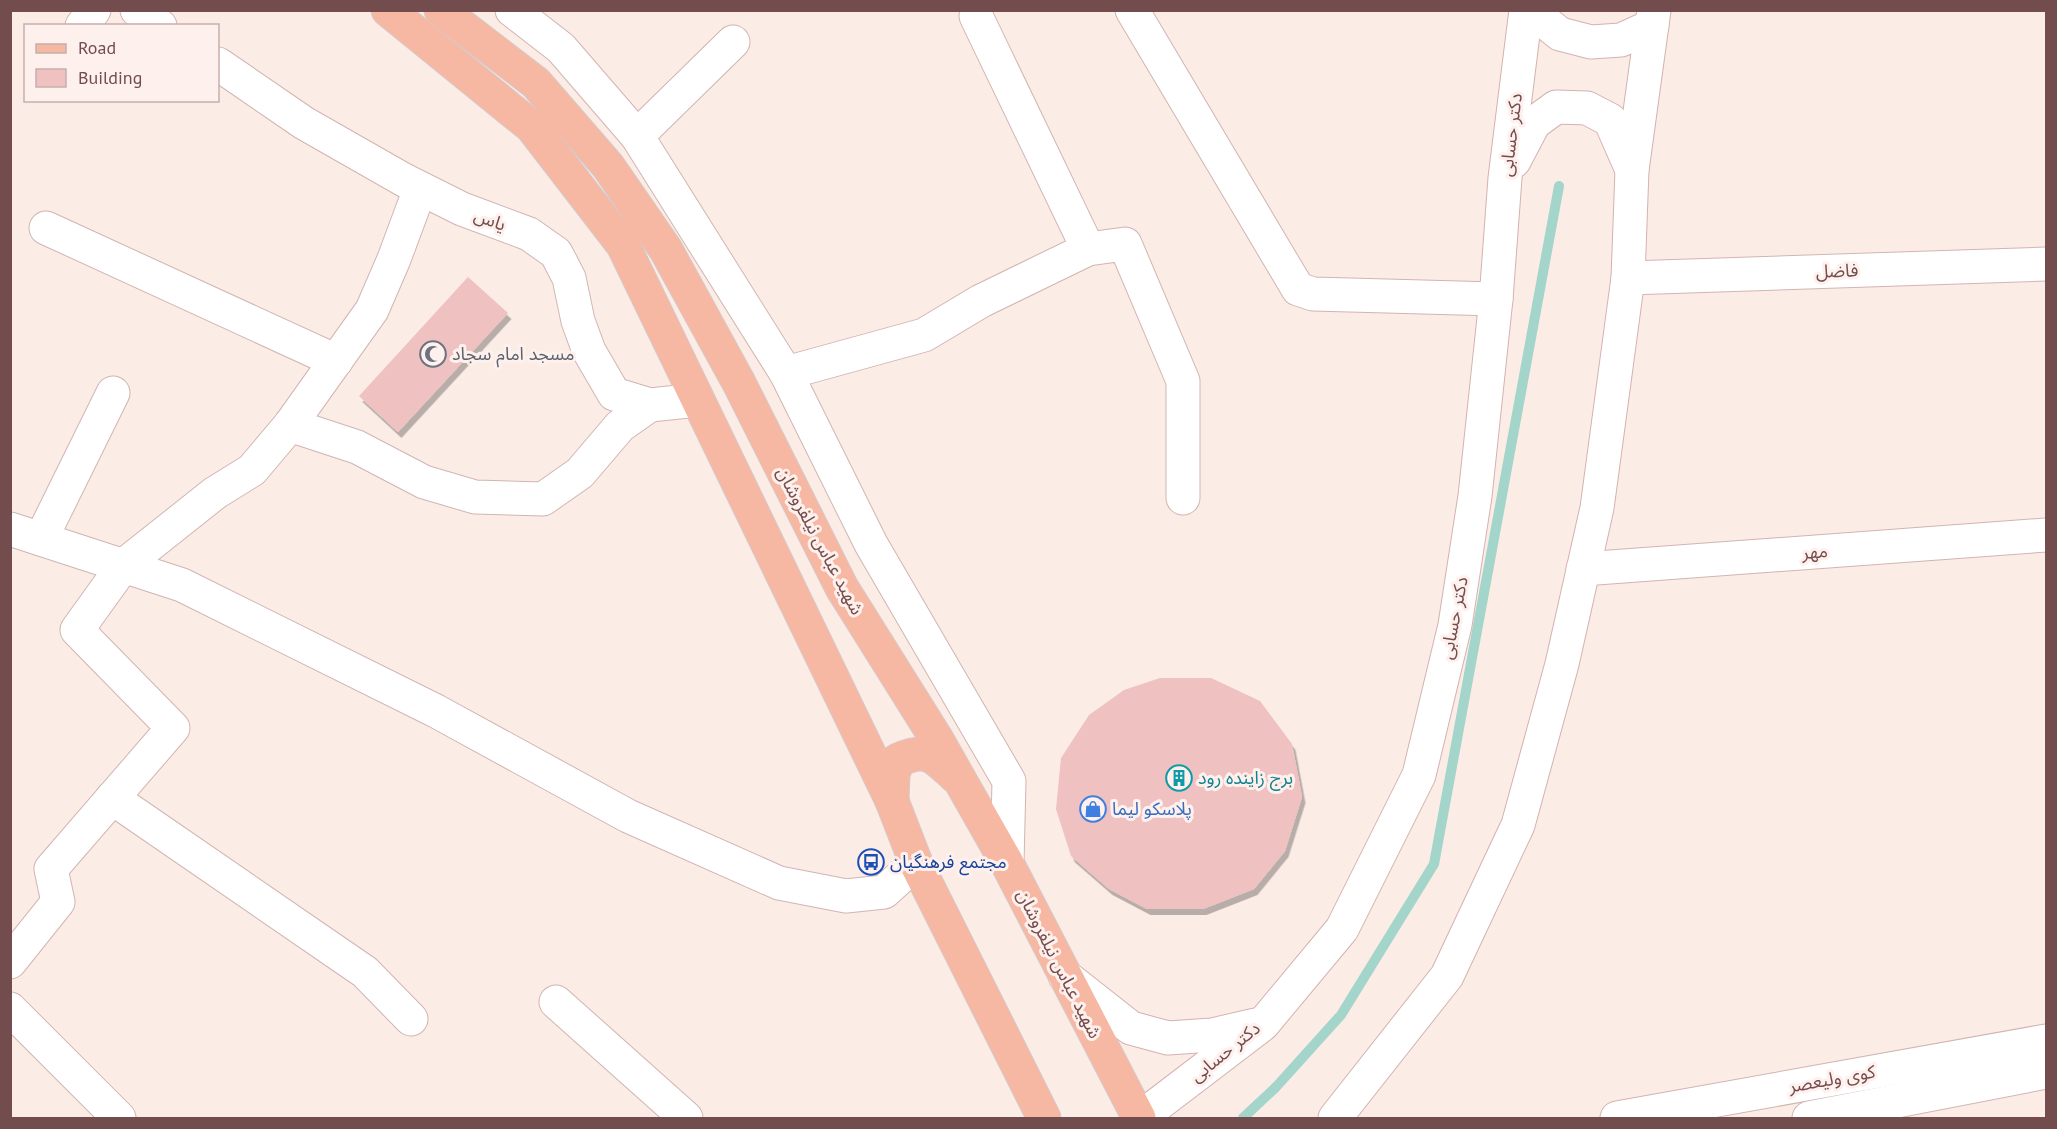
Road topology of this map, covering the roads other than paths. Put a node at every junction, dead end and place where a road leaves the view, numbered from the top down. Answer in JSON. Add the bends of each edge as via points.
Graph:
{"nodes":[{"id":1,"x":94,"y":10,"type":"edge"},
{"id":2,"x":137,"y":10,"type":"edge"},
{"id":3,"x":388,"y":10,"type":"edge"},
{"id":4,"x":441,"y":10,"type":"edge"},
{"id":5,"x":512,"y":10,"type":"edge"},
{"id":6,"x":1132,"y":10,"type":"edge"},
{"id":7,"x":1528,"y":10,"type":"edge"},
{"id":8,"x":976,"y":16,"type":"dead end"},
{"id":9,"x":1653,"y":18,"type":"edge"},
{"id":10,"x":84,"y":24,"type":"edge"},
{"id":11,"x":157,"y":24,"type":"edge"},
{"id":12,"x":733,"y":42,"type":"dead end"},
{"id":13,"x":219,"y":65,"type":"edge"},
{"id":14,"x":637,"y":136,"type":"junction"},
{"id":15,"x":1632,"y":170,"type":"junction"},
{"id":16,"x":1505,"y":178,"type":"junction"},
{"id":17,"x":420,"y":189,"type":"junction"},
{"id":18,"x":45,"y":228,"type":"dead end"},
{"id":19,"x":1088,"y":249,"type":"junction"},
{"id":20,"x":2046,"y":264,"type":"edge"},
{"id":21,"x":1628,"y":278,"type":"junction"},
{"id":22,"x":1497,"y":300,"type":"junction"},
{"id":23,"x":336,"y":361,"type":"junction"},
{"id":24,"x":786,"y":373,"type":"junction"},
{"id":25,"x":113,"y":393,"type":"dead end"},
{"id":26,"x":698,"y":400,"type":"junction"},
{"id":27,"x":650,"y":405,"type":"junction"},
{"id":28,"x":290,"y":425,"type":"junction"},
{"id":29,"x":1183,"y":498,"type":"dead end"},
{"id":30,"x":26,"y":534,"type":"edge"},
{"id":31,"x":2046,"y":536,"type":"edge"},
{"id":32,"x":123,"y":566,"type":"junction"},
{"id":33,"x":1583,"y":569,"type":"junction"},
{"id":34,"x":959,"y":779,"type":"junction"},
{"id":35,"x":112,"y":798,"type":"junction"},
{"id":36,"x":892,"y":801,"type":"junction"},
{"id":37,"x":916,"y":863,"type":"junction"},
{"id":38,"x":1007,"y":863,"type":"junction"},
{"id":39,"x":10,"y":962,"type":"edge"},
{"id":40,"x":1065,"y":976,"type":"junction"},
{"id":41,"x":556,"y":1002,"type":"dead end"},
{"id":42,"x":10,"y":1009,"type":"edge"},
{"id":43,"x":411,"y":1019,"type":"dead end"},
{"id":44,"x":1263,"y":1023,"type":"junction"},
{"id":45,"x":2046,"y":1041,"type":"edge"},
{"id":46,"x":1371,"y":1071,"type":"junction"},
{"id":47,"x":2046,"y":1072,"type":"edge"},
{"id":48,"x":119,"y":1119,"type":"edge"},
{"id":49,"x":686,"y":1119,"type":"edge"},
{"id":50,"x":1044,"y":1119,"type":"edge"},
{"id":51,"x":1140,"y":1119,"type":"edge"},
{"id":52,"x":1335,"y":1119,"type":"edge"},
{"id":53,"x":1361,"y":1119,"type":"edge"},
{"id":54,"x":1617,"y":1119,"type":"edge"},
{"id":55,"x":1809,"y":1119,"type":"edge"}],
"edges":[{"from":1,"to":10,"type":"street"},
{"from":2,"to":11,"type":"street"},
{"from":3,"to":26,"type":"main road","via":[[532,127],[623,245]]},
{"from":4,"to":34,"type":"main road","name":"شهید عباس نیلفروشان","via":[[536,83],[608,166],[666,250],[739,382],[842,588]]},
{"from":5,"to":14,"type":"street","via":[[561,48]]},
{"from":6,"to":22,"type":"street","via":[[1298,290],[1313,294]]},
{"from":7,"to":9,"type":"street","via":[[1560,34],[1591,42],[1621,40]]},
{"from":7,"to":16,"type":"street","name":"دکتر حسابی"},
{"from":8,"to":19,"type":"street"},
{"from":9,"to":15,"type":"street"},
{"from":12,"to":14,"type":"street"},
{"from":13,"to":17,"type":"street","name":"یاس","via":[[304,123]]},
{"from":14,"to":24,"type":"street"},
{"from":15,"to":16,"type":"street","via":[[1610,120],[1587,108],[1556,107],[1534,123]]},
{"from":15,"to":21,"type":"street"},
{"from":16,"to":22,"type":"street","name":"دکتر حسابی"},
{"from":17,"to":23,"type":"street","via":[[372,310]]},
{"from":17,"to":27,"type":"street","name":"یاس","via":[[529,234],[556,253],[568,278],[588,351],[614,394]]},
{"from":18,"to":23,"type":"street"},
{"from":19,"to":24,"type":"street","via":[[981,301],[924,335]]},
{"from":19,"to":29,"type":"street","via":[[1125,243],[1183,381]]},
{"from":20,"to":21,"type":"street","name":"فاضل"},
{"from":21,"to":33,"type":"street","via":[[1597,508]]},
{"from":22,"to":44,"type":"street","name":"دکتر حسابی","via":[[1475,496],[1455,625],[1419,776],[1342,929]]},
{"from":23,"to":28,"type":"street"},
{"from":24,"to":38,"type":"street","via":[[871,544],[1009,781]]},
{"from":25,"to":30,"type":"street"},
{"from":26,"to":27,"type":"street","name":"یاس"},
{"from":26,"to":36,"type":"main road"},
{"from":27,"to":28,"type":"street","via":[[620,426],[580,473],[543,499],[475,497],[424,482],[357,447]]},
{"from":28,"to":32,"type":"street","via":[[252,470],[215,493]]},
{"from":30,"to":32,"type":"street"},
{"from":31,"to":33,"type":"street","name":"مهر"},
{"from":32,"to":35,"type":"street","via":[[77,630],[173,728]]},
{"from":32,"to":37,"type":"street","via":[[182,585],[436,711],[628,816],[779,883],[846,896],[884,892]]},
{"from":33,"to":46,"type":"street","via":[[1562,664],[1518,825],[1447,976]]},
{"from":34,"to":36,"type":"main road","via":[[934,757],[915,753],[898,760]]},
{"from":34,"to":38,"type":"main road","name":"شهید عباس نیلفروشان"},
{"from":35,"to":39,"type":"street","via":[[51,869],[58,902]]},
{"from":35,"to":43,"type":"street","via":[[365,972]]},
{"from":36,"to":37,"type":"main road"},
{"from":37,"to":50,"type":"main road"},
{"from":38,"to":40,"type":"main road","name":"شهید عباس نیلفروشان"},
{"from":40,"to":44,"type":"street","via":[[1131,1028],[1168,1038],[1212,1035]]},
{"from":40,"to":51,"type":"main road","name":"شهید عباس نیلفروشان"},
{"from":41,"to":49,"type":"street"},
{"from":42,"to":48,"type":"street"},
{"from":44,"to":51,"type":"street","name":"دکتر حسابی"},
{"from":45,"to":54,"type":"street","name":"کوی ولیعصر"},
{"from":46,"to":52,"type":"street"},
{"from":46,"to":53,"type":"street","via":[[1359,1112]]},
{"from":47,"to":55,"type":"street","name":"کوی ولیعصر"}]}
